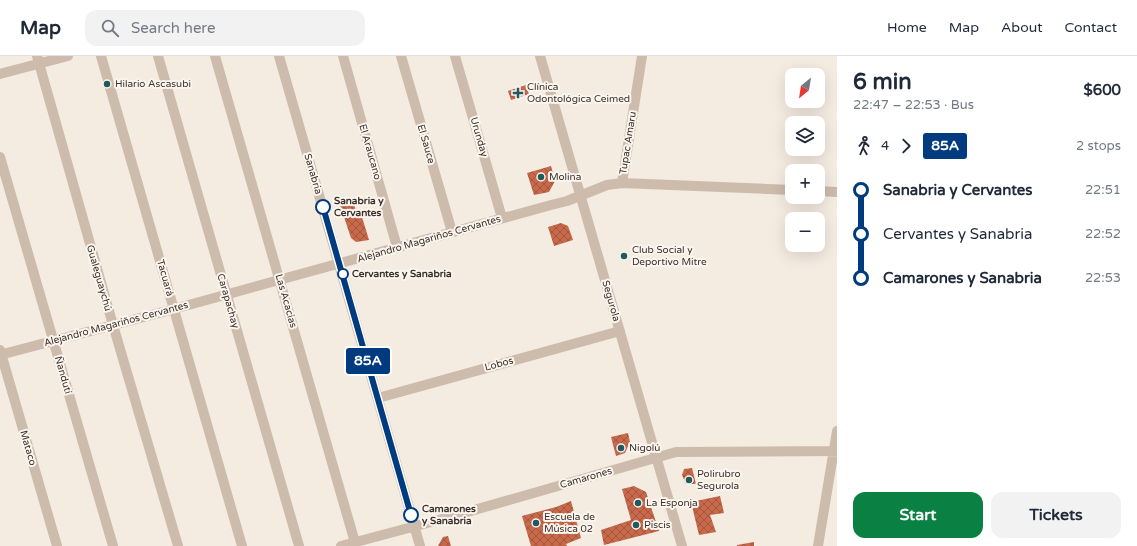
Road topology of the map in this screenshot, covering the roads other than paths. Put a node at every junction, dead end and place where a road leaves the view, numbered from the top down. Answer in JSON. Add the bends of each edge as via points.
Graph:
{"nodes":[{"id":1,"x":68,"y":56,"type":"edge"},
{"id":2,"x":101,"y":56,"type":"edge"},
{"id":3,"x":158,"y":56,"type":"edge"},
{"id":4,"x":215,"y":56,"type":"edge"},
{"id":5,"x":279,"y":56,"type":"edge"},
{"id":6,"x":343,"y":56,"type":"edge"},
{"id":7,"x":401,"y":56,"type":"edge"},
{"id":8,"x":455,"y":56,"type":"edge"},
{"id":9,"x":540,"y":56,"type":"edge"},
{"id":10,"x":642,"y":56,"type":"edge"},
{"id":11,"x":38,"y":60,"type":"edge"},
{"id":12,"x":0,"y":74,"type":"edge"},
{"id":13,"x":0,"y":157,"type":"edge"},
{"id":14,"x":622,"y":183,"type":"junction"},
{"id":15,"x":785,"y":190,"type":"edge"},
{"id":16,"x":825,"y":191,"type":"edge"},
{"id":17,"x":837,"y":192,"type":"edge"},
{"id":18,"x":580,"y":196,"type":"junction"},
{"id":19,"x":502,"y":218,"type":"junction"},
{"id":20,"x":452,"y":232,"type":"junction"},
{"id":21,"x":397,"y":247,"type":"junction"},
{"id":22,"x":340,"y":263,"type":"junction"},
{"id":23,"x":280,"y":280,"type":"junction"},
{"id":24,"x":226,"y":294,"type":"junction"},
{"id":25,"x":174,"y":309,"type":"junction"},
{"id":26,"x":113,"y":326,"type":"junction"},
{"id":27,"x":620,"y":331,"type":"junction"},
{"id":28,"x":53,"y":341,"type":"junction"},
{"id":29,"x":0,"y":353,"type":"edge"},
{"id":30,"x":378,"y":398,"type":"junction"},
{"id":31,"x":837,"y":431,"type":"edge"},
{"id":32,"x":835,"y":451,"type":"edge"},
{"id":33,"x":656,"y":458,"type":"junction"},
{"id":34,"x":414,"y":526,"type":"junction"},
{"id":35,"x":356,"y":544,"type":"edge"},
{"id":36,"x":57,"y":546,"type":"edge"},
{"id":37,"x":113,"y":546,"type":"edge"},
{"id":38,"x":178,"y":546,"type":"edge"},
{"id":39,"x":242,"y":546,"type":"edge"},
{"id":40,"x":299,"y":546,"type":"edge"},
{"id":41,"x":341,"y":546,"type":"edge"},
{"id":42,"x":420,"y":546,"type":"edge"},
{"id":43,"x":682,"y":546,"type":"edge"},
{"id":44,"x":818,"y":546,"type":"edge"}],
"edges":[{"from":1,"to":11,"type":"street"},
{"from":2,"to":25,"type":"street","name":"Tacuará"},
{"from":3,"to":24,"type":"street","name":"Carapachay"},
{"from":4,"to":23,"type":"street","name":"Las Acacias"},
{"from":5,"to":22,"type":"street","name":"Sanabria"},
{"from":6,"to":21,"type":"street","name":"El Araucano"},
{"from":7,"to":20,"type":"street","name":"El Sauce"},
{"from":8,"to":19,"type":"street","name":"Urunday"},
{"from":9,"to":18,"type":"street","name":"Segurola"},
{"from":10,"to":14,"type":"street","name":"Tupac Amaru"},
{"from":11,"to":12,"type":"street"},
{"from":11,"to":26,"type":"street","name":"Gualeguaychú"},
{"from":13,"to":28,"type":"street","name":"Ñandutí"},
{"from":14,"to":15,"type":"street","name":"Alejandro Magariños Cervantes"},
{"from":14,"to":18,"type":"street","name":"Alejandro Magariños Cervantes","via":[[607,185]]},
{"from":16,"to":17,"type":"street"},
{"from":18,"to":19,"type":"street","name":"Alejandro Magariños Cervantes"},
{"from":18,"to":27,"type":"street","name":"Segurola"},
{"from":19,"to":20,"type":"street","name":"Alejandro Magariños Cervantes"},
{"from":20,"to":21,"type":"street","name":"Alejandro Magariños Cervantes"},
{"from":21,"to":22,"type":"street","name":"Alejandro Magariños Cervantes"},
{"from":22,"to":23,"type":"street","name":"Alejandro Magariños Cervantes"},
{"from":22,"to":30,"type":"street","name":"Sanabria"},
{"from":23,"to":24,"type":"street","name":"Alejandro Magariños Cervantes"},
{"from":23,"to":35,"type":"street","name":"Las Acacias"},
{"from":24,"to":25,"type":"street","name":"Alejandro Magariños Cervantes"},
{"from":24,"to":40,"type":"street","name":"Carapachay"},
{"from":25,"to":26,"type":"street","name":"Alejandro Magariños Cervantes"},
{"from":25,"to":39,"type":"street","name":"Tacuará"},
{"from":26,"to":28,"type":"street","name":"Alejandro Magariños Cervantes"},
{"from":26,"to":38,"type":"street","name":"Gualeguaychú"},
{"from":27,"to":30,"type":"street","name":"Lobos"},
{"from":27,"to":33,"type":"street","name":"Segurola"},
{"from":28,"to":29,"type":"street","name":"Alejandro Magariños Cervantes"},
{"from":28,"to":37,"type":"street","name":"Ñandutí"},
{"from":29,"to":36,"type":"street","name":"Mataco"},
{"from":30,"to":34,"type":"street","name":"Sanabria"},
{"from":31,"to":32,"type":"street"},
{"from":32,"to":33,"type":"street","name":"Camarones","via":[[676,452]]},
{"from":32,"to":44,"type":"street"},
{"from":33,"to":34,"type":"street","name":"Camarones"},
{"from":33,"to":43,"type":"street","name":"Segurola"},
{"from":34,"to":35,"type":"street","name":"Camarones"},
{"from":34,"to":42,"type":"street","name":"Sanabria"},
{"from":35,"to":41,"type":"street","name":"Camarones"}]}
